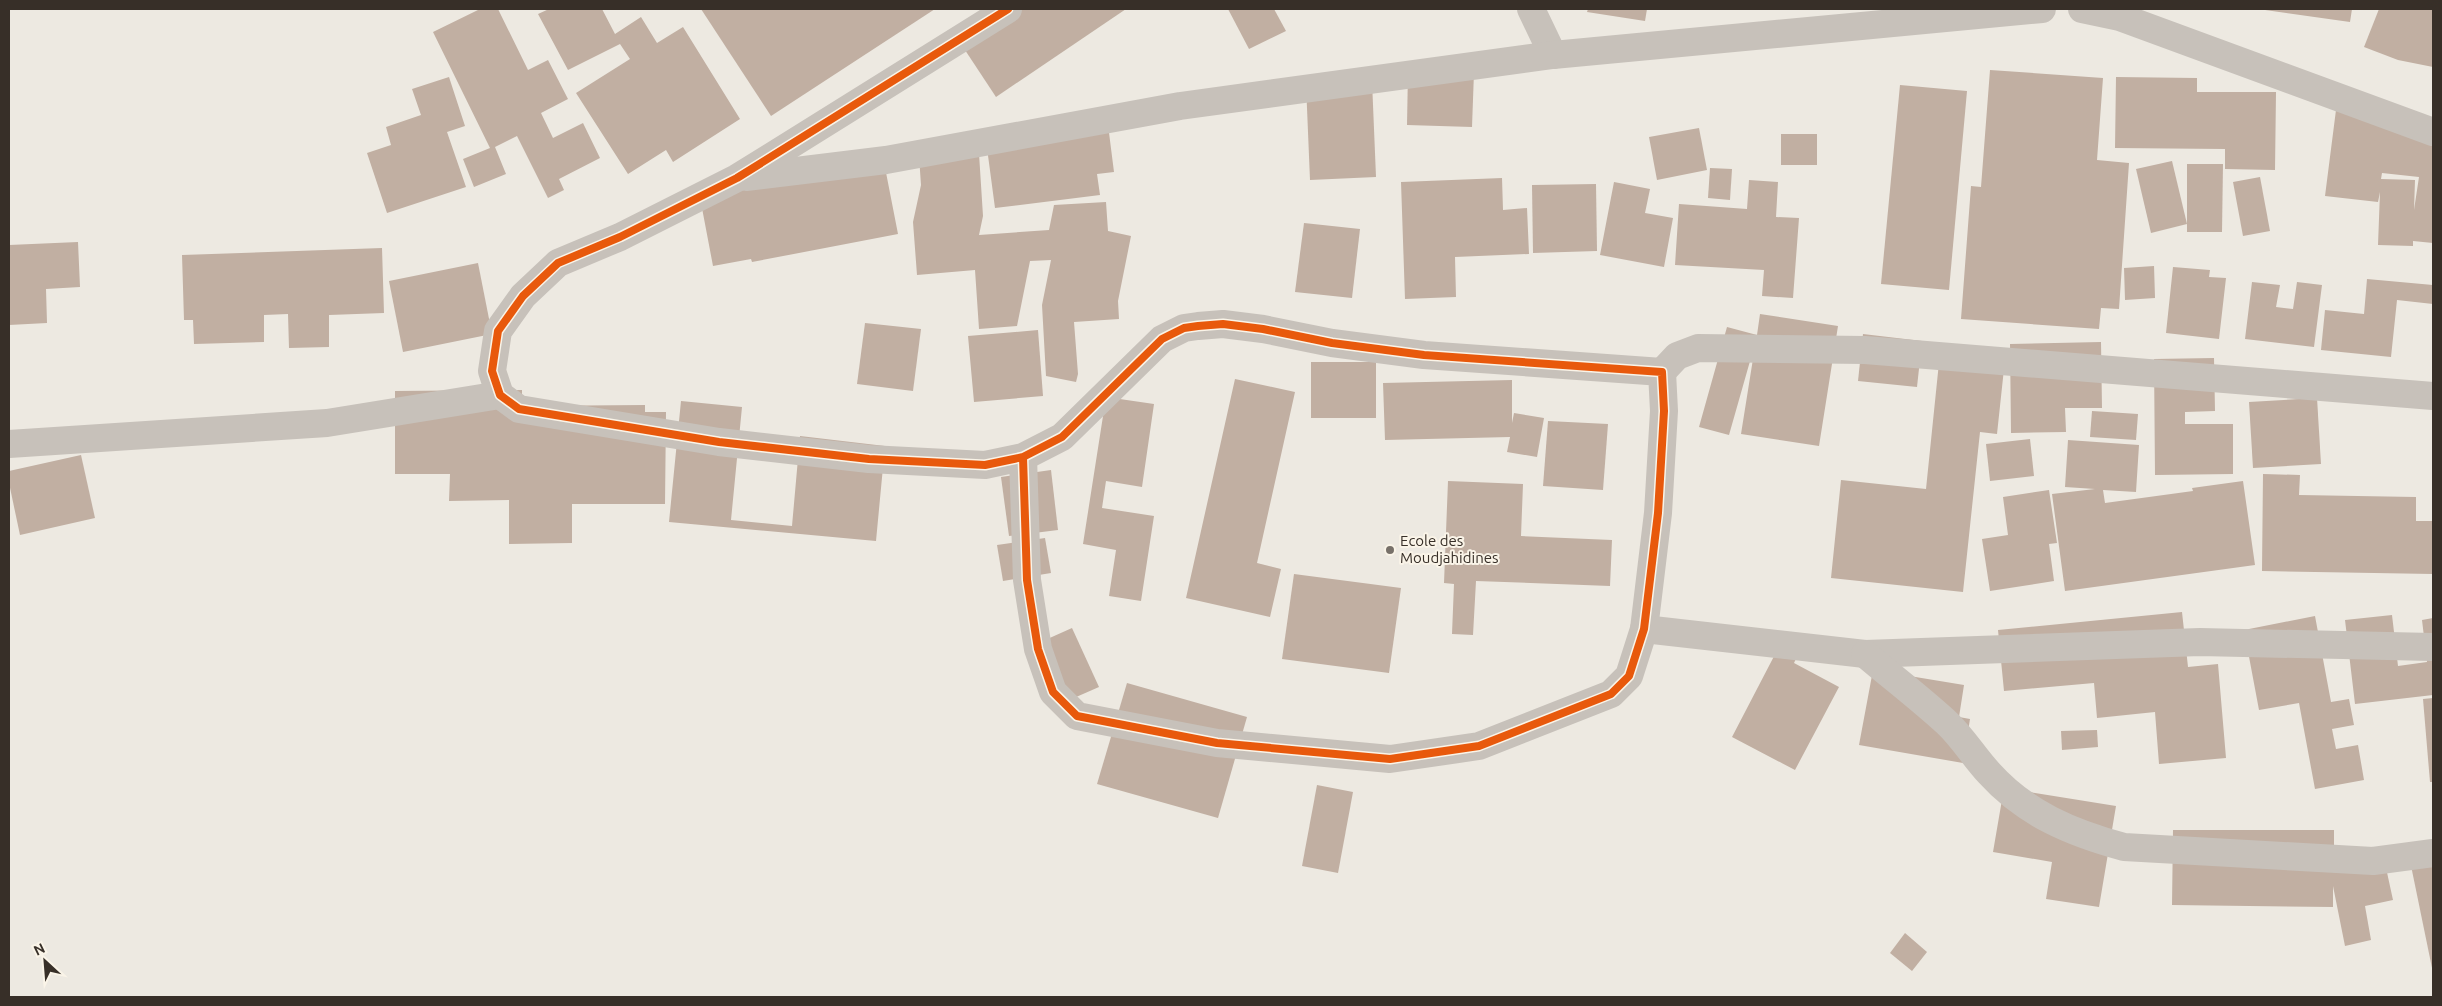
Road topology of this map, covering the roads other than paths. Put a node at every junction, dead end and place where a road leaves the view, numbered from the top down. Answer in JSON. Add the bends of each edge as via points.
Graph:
{"nodes":[{"id":1,"x":1008,"y":9,"type":"edge"},
{"id":2,"x":1531,"y":9,"type":"edge"},
{"id":3,"x":2042,"y":9,"type":"edge"},
{"id":4,"x":2082,"y":9,"type":"edge"},
{"id":5,"x":1885,"y":16,"type":"edge"},
{"id":6,"x":1846,"y":18,"type":"edge"},
{"id":7,"x":1553,"y":55,"type":"junction"},
{"id":8,"x":2433,"y":132,"type":"edge"},
{"id":9,"x":737,"y":178,"type":"junction"},
{"id":10,"x":1662,"y":372,"type":"junction"},
{"id":11,"x":500,"y":395,"type":"junction"},
{"id":12,"x":2433,"y":396,"type":"edge"},
{"id":13,"x":9,"y":444,"type":"edge"},
{"id":14,"x":1023,"y":457,"type":"junction"},
{"id":15,"x":1644,"y":629,"type":"junction"},
{"id":16,"x":2433,"y":647,"type":"edge"},
{"id":17,"x":1865,"y":654,"type":"junction"},
{"id":18,"x":2433,"y":853,"type":"edge"}],
"edges":[{"from":1,"to":9,"type":"street"},
{"from":2,"to":7,"type":"street"},
{"from":3,"to":5,"type":"street"},
{"from":4,"to":8,"type":"street","via":[[2120,17]]},
{"from":5,"to":6,"type":"street"},
{"from":6,"to":7,"type":"street"},
{"from":7,"to":9,"type":"street","via":[[1180,106],[886,160]]},
{"from":9,"to":11,"type":"street","via":[[620,237],[558,263],[523,296],[498,331],[492,371]]},
{"from":10,"to":12,"type":"street","via":[[1677,356],[1698,348],[1865,350]]},
{"from":10,"to":14,"type":"street","via":[[1424,355],[1332,343],[1263,329],[1223,324],[1198,326],[1162,339],[1062,437]]},
{"from":10,"to":15,"type":"street","via":[[1664,411],[1658,513]]},
{"from":11,"to":13,"type":"street","via":[[327,423]]},
{"from":11,"to":14,"type":"street","via":[[519,408],[719,442],[869,459],[985,465]]},
{"from":14,"to":15,"type":"street","via":[[1027,580],[1038,649],[1054,692],[1077,716],[1217,743],[1390,759],[1479,746],[1611,694],[1630,676]]},
{"from":15,"to":17,"type":"street"},
{"from":16,"to":17,"type":"street","via":[[2200,642]]},
{"from":17,"to":18,"type":"street","via":[[1948,724],[1989,774],[2020,803],[2050,822],[2085,837],[2124,847],[2373,861]]}]}
